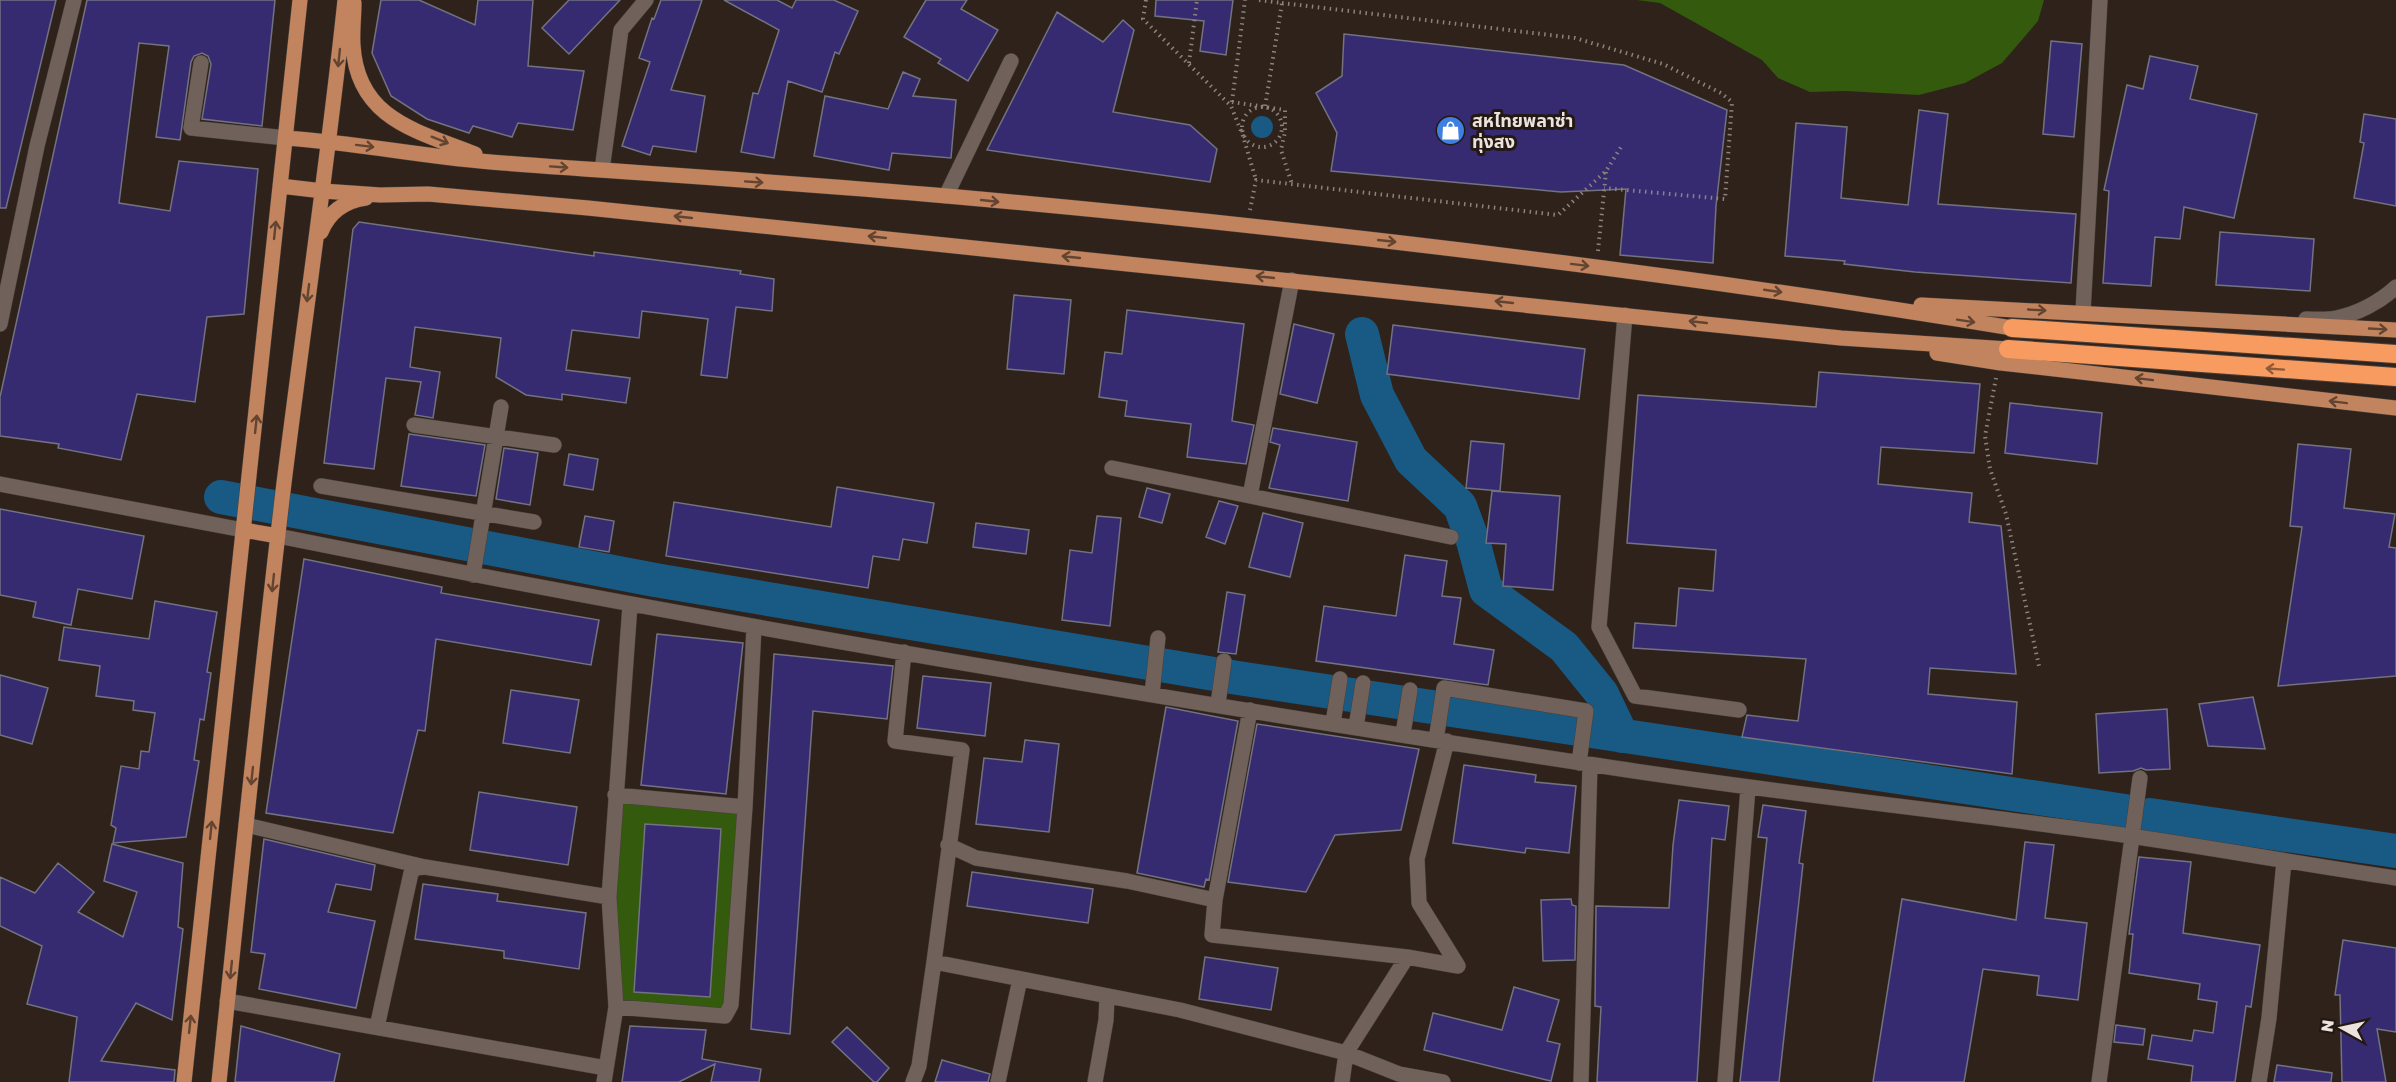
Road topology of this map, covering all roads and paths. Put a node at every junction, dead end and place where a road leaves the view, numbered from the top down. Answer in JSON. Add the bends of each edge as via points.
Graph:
{"nodes":[{"id":1,"x":74,"y":0,"type":"edge"},
{"id":2,"x":300,"y":0,"type":"edge"},
{"id":3,"x":345,"y":0,"type":"edge"},
{"id":4,"x":354,"y":0,"type":"edge"},
{"id":5,"x":646,"y":0,"type":"edge"},
{"id":6,"x":1146,"y":0,"type":"edge"},
{"id":7,"x":1197,"y":0,"type":"edge"},
{"id":8,"x":1245,"y":0,"type":"edge"},
{"id":9,"x":1259,"y":0,"type":"edge"},
{"id":10,"x":2100,"y":0,"type":"edge"},
{"id":11,"x":1282,"y":3,"type":"junction"},
{"id":12,"x":1011,"y":61,"type":"dead end"},
{"id":13,"x":201,"y":63,"type":"dead end"},
{"id":14,"x":1189,"y":63,"type":"junction"},
{"id":15,"x":1231,"y":104,"type":"junction"},
{"id":16,"x":1265,"y":107,"type":"junction"},
{"id":17,"x":1243,"y":136,"type":"junction"},
{"id":18,"x":286,"y":138,"type":"junction"},
{"id":19,"x":330,"y":141,"type":"junction"},
{"id":20,"x":1620,"y":147,"type":"dead end"},
{"id":21,"x":495,"y":163,"type":"junction"},
{"id":22,"x":602,"y":170,"type":"junction"},
{"id":23,"x":1606,"y":171,"type":"junction"},
{"id":24,"x":1256,"y":180,"type":"junction"},
{"id":25,"x":1292,"y":184,"type":"junction"},
{"id":26,"x":280,"y":186,"type":"junction"},
{"id":27,"x":1604,"y":188,"type":"junction"},
{"id":28,"x":323,"y":191,"type":"junction"},
{"id":29,"x":380,"y":195,"type":"junction"},
{"id":30,"x":946,"y":196,"type":"junction"},
{"id":31,"x":1247,"y":225,"type":"junction"},
{"id":32,"x":311,"y":266,"type":"junction"},
{"id":33,"x":1596,"y":266,"type":"junction"},
{"id":34,"x":1292,"y":280,"type":"junction"},
{"id":35,"x":2396,"y":288,"type":"edge"},
{"id":36,"x":1852,"y":302,"type":"junction"},
{"id":37,"x":2083,"y":312,"type":"junction"},
{"id":38,"x":1625,"y":315,"type":"junction"},
{"id":39,"x":2222,"y":320,"type":"junction"},
{"id":40,"x":0,"y":324,"type":"edge"},
{"id":41,"x":2012,"y":328,"type":"joint"},
{"id":42,"x":2396,"y":330,"type":"edge"},
{"id":43,"x":2396,"y":354,"type":"edge"},
{"id":44,"x":2004,"y":356,"type":"junction"},
{"id":45,"x":2396,"y":377,"type":"edge"},
{"id":46,"x":501,"y":407,"type":"dead end"},
{"id":47,"x":2388,"y":408,"type":"edge"},
{"id":48,"x":2396,"y":418,"type":"edge"},
{"id":49,"x":414,"y":425,"type":"dead end"},
{"id":50,"x":496,"y":436,"type":"junction"},
{"id":51,"x":554,"y":445,"type":"dead end"},
{"id":52,"x":1112,"y":468,"type":"dead end"},
{"id":53,"x":0,"y":484,"type":"edge"},
{"id":54,"x":321,"y":486,"type":"dead end"},
{"id":55,"x":1250,"y":496,"type":"junction"},
{"id":56,"x":483,"y":512,"type":"junction"},
{"id":57,"x":244,"y":522,"type":"junction"},
{"id":58,"x":534,"y":522,"type":"dead end"},
{"id":59,"x":279,"y":530,"type":"junction"},
{"id":60,"x":1451,"y":537,"type":"dead end"},
{"id":61,"x":474,"y":569,"type":"junction"},
{"id":62,"x":630,"y":605,"type":"junction"},
{"id":63,"x":754,"y":627,"type":"junction"},
{"id":64,"x":1158,"y":638,"type":"dead end"},
{"id":65,"x":904,"y":652,"type":"junction"},
{"id":66,"x":1224,"y":661,"type":"dead end"},
{"id":67,"x":2039,"y":666,"type":"dead end"},
{"id":68,"x":1340,"y":679,"type":"dead end"},
{"id":69,"x":1363,"y":683,"type":"dead end"},
{"id":70,"x":1410,"y":690,"type":"dead end"},
{"id":71,"x":1152,"y":694,"type":"junction"},
{"id":72,"x":1218,"y":704,"type":"junction"},
{"id":73,"x":1250,"y":710,"type":"junction"},
{"id":74,"x":1739,"y":710,"type":"dead end"},
{"id":75,"x":1333,"y":722,"type":"junction"},
{"id":76,"x":1356,"y":726,"type":"junction"},
{"id":77,"x":1403,"y":734,"type":"junction"},
{"id":78,"x":1440,"y":740,"type":"junction"},
{"id":79,"x":1583,"y":763,"type":"junction"},
{"id":80,"x":2140,"y":778,"type":"dead end"},
{"id":81,"x":1748,"y":788,"type":"junction"},
{"id":82,"x":615,"y":795,"type":"junction"},
{"id":83,"x":745,"y":807,"type":"junction"},
{"id":84,"x":246,"y":825,"type":"junction"},
{"id":85,"x":2131,"y":837,"type":"junction"},
{"id":86,"x":948,"y":845,"type":"junction"},
{"id":87,"x":2284,"y":861,"type":"junction"},
{"id":88,"x":425,"y":867,"type":"junction"},
{"id":89,"x":2396,"y":878,"type":"edge"},
{"id":90,"x":609,"y":897,"type":"junction"},
{"id":91,"x":1215,"y":900,"type":"junction"},
{"id":92,"x":1407,"y":957,"type":"junction"},
{"id":93,"x":934,"y":962,"type":"junction"},
{"id":94,"x":1020,"y":979,"type":"junction"},
{"id":95,"x":1107,"y":996,"type":"junction"},
{"id":96,"x":227,"y":1001,"type":"junction"},
{"id":97,"x":616,"y":1006,"type":"junction"},
{"id":98,"x":377,"y":1027,"type":"junction"},
{"id":99,"x":1346,"y":1053,"type":"junction"},
{"id":100,"x":605,"y":1075,"type":"edge"},
{"id":101,"x":184,"y":1082,"type":"edge"},
{"id":102,"x":219,"y":1082,"type":"edge"},
{"id":103,"x":913,"y":1082,"type":"edge"},
{"id":104,"x":999,"y":1082,"type":"edge"},
{"id":105,"x":1095,"y":1082,"type":"edge"},
{"id":106,"x":1342,"y":1082,"type":"edge"},
{"id":107,"x":1443,"y":1082,"type":"edge"},
{"id":108,"x":1581,"y":1082,"type":"edge"},
{"id":109,"x":1725,"y":1082,"type":"edge"},
{"id":110,"x":2099,"y":1082,"type":"edge"},
{"id":111,"x":2259,"y":1082,"type":"edge"}],
"edges":[{"from":1,"to":40,"type":"street","via":[[37,146]]},
{"from":2,"to":18,"type":"main road"},
{"from":3,"to":19,"type":"main road","one_way":true},
{"from":4,"to":21,"type":"main road","one_way":true,"via":[[353,46],[358,75],[366,92],[386,115]]},
{"from":5,"to":22,"type":"street","via":[[621,30]]},
{"from":6,"to":14,"type":"path","via":[[1143,19]]},
{"from":7,"to":14,"type":"path"},
{"from":8,"to":15,"type":"path"},
{"from":9,"to":11,"type":"path"},
{"from":10,"to":37,"type":"street"},
{"from":11,"to":16,"type":"path"},
{"from":11,"to":27,"type":"path","via":[[1575,38],[1663,64],[1732,102],[1725,199]]},
{"from":12,"to":30,"type":"street"},
{"from":13,"to":18,"type":"street","via":[[192,128]]},
{"from":14,"to":15,"type":"path"},
{"from":15,"to":16,"type":"path"},
{"from":15,"to":17,"type":"path"},
{"from":16,"to":17,"type":"path","via":[[1253,108],[1244,116]]},
{"from":16,"to":17,"type":"path","via":[[1280,118],[1280,137],[1262,148],[1249,144]]},
{"from":16,"to":25,"type":"path","via":[[1285,110],[1281,150]]},
{"from":17,"to":24,"type":"path"},
{"from":18,"to":19,"type":"main road"},
{"from":18,"to":26,"type":"main road"},
{"from":19,"to":21,"type":"main road","one_way":true},
{"from":19,"to":28,"type":"main road"},
{"from":20,"to":23,"type":"path"},
{"from":21,"to":22,"type":"main road","one_way":true},
{"from":22,"to":30,"type":"main road","one_way":true},
{"from":23,"to":25,"type":"path","via":[[1558,215]]},
{"from":23,"to":27,"type":"path"},
{"from":24,"to":25,"type":"path"},
{"from":24,"to":31,"type":"path"},
{"from":26,"to":28,"type":"main road"},
{"from":57,"to":26,"type":"main road","one_way":true},
{"from":27,"to":33,"type":"path"},
{"from":28,"to":29,"type":"main road"},
{"from":28,"to":32,"type":"main road"},
{"from":29,"to":32,"type":"main road","via":[[355,199],[332,213],[318,238]]},
{"from":34,"to":29,"type":"main road","one_way":true,"via":[[588,208],[428,194]]},
{"from":30,"to":31,"type":"main road","one_way":true},
{"from":31,"to":33,"type":"main road","one_way":true},
{"from":32,"to":59,"type":"main road","one_way":true},
{"from":33,"to":36,"type":"main road","one_way":true},
{"from":38,"to":34,"type":"main road","one_way":true},
{"from":34,"to":55,"type":"street"},
{"from":35,"to":39,"type":"street","via":[[2382,299],[2335,319]]},
{"from":36,"to":37,"type":"main road","one_way":true},
{"from":36,"to":41,"type":"main road","one_way":true},
{"from":37,"to":39,"type":"main road"},
{"from":44,"to":38,"type":"main road","one_way":true},
{"from":38,"to":74,"type":"street","via":[[1599,627],[1635,696]]},
{"from":39,"to":42,"type":"main road","one_way":true},
{"from":41,"to":43,"type":"highway"},
{"from":45,"to":44,"type":"highway","one_way":true},
{"from":47,"to":44,"type":"main road","one_way":true},
{"from":44,"to":67,"type":"path","via":[[1993,387],[1985,436]]},
{"from":46,"to":50,"type":"street"},
{"from":47,"to":48,"type":"street"},
{"from":49,"to":50,"type":"street"},
{"from":50,"to":51,"type":"street"},
{"from":50,"to":56,"type":"street"},
{"from":52,"to":55,"type":"street"},
{"from":53,"to":57,"type":"street"},
{"from":54,"to":56,"type":"street"},
{"from":55,"to":60,"type":"street"},
{"from":56,"to":58,"type":"street"},
{"from":56,"to":61,"type":"street"},
{"from":57,"to":59,"type":"main road"},
{"from":101,"to":57,"type":"main road","one_way":true},
{"from":59,"to":61,"type":"street"},
{"from":59,"to":84,"type":"main road","one_way":true},
{"from":61,"to":62,"type":"street"},
{"from":62,"to":63,"type":"street"},
{"from":62,"to":82,"type":"street"},
{"from":63,"to":65,"type":"street"},
{"from":63,"to":83,"type":"street"},
{"from":64,"to":71,"type":"street"},
{"from":65,"to":71,"type":"street"},
{"from":65,"to":86,"type":"street","via":[[895,741],[962,750]]},
{"from":66,"to":72,"type":"street"},
{"from":68,"to":75,"type":"street"},
{"from":69,"to":76,"type":"street"},
{"from":70,"to":77,"type":"street"},
{"from":71,"to":72,"type":"street"},
{"from":72,"to":73,"type":"street"},
{"from":73,"to":75,"type":"street"},
{"from":73,"to":91,"type":"street"},
{"from":75,"to":76,"type":"street"},
{"from":76,"to":77,"type":"street"},
{"from":77,"to":78,"type":"street"},
{"from":78,"to":79,"type":"street"},
{"from":78,"to":79,"type":"street","via":[[1444,688],[1586,711]]},
{"from":78,"to":92,"type":"street","via":[[1417,859],[1419,903],[1458,966]]},
{"from":79,"to":81,"type":"street"},
{"from":79,"to":108,"type":"street"},
{"from":80,"to":85,"type":"street"},
{"from":81,"to":85,"type":"street"},
{"from":81,"to":109,"type":"street"},
{"from":82,"to":83,"type":"street"},
{"from":82,"to":90,"type":"street"},
{"from":83,"to":97,"type":"street","via":[[731,1005],[725,1016]]},
{"from":84,"to":88,"type":"street"},
{"from":84,"to":96,"type":"main road","one_way":true},
{"from":85,"to":87,"type":"street"},
{"from":85,"to":110,"type":"street"},
{"from":86,"to":91,"type":"street","via":[[976,858],[1127,881]]},
{"from":86,"to":93,"type":"street"},
{"from":87,"to":89,"type":"street"},
{"from":87,"to":111,"type":"street"},
{"from":88,"to":90,"type":"street"},
{"from":88,"to":98,"type":"street","via":[[411,873]]},
{"from":90,"to":97,"type":"street"},
{"from":91,"to":92,"type":"street","via":[[1212,935]]},
{"from":92,"to":99,"type":"street"},
{"from":93,"to":94,"type":"street"},
{"from":93,"to":103,"type":"street","via":[[919,1066]]},
{"from":94,"to":95,"type":"street"},
{"from":94,"to":104,"type":"street"},
{"from":95,"to":99,"type":"street","via":[[1180,1010]]},
{"from":95,"to":105,"type":"street"},
{"from":96,"to":98,"type":"street"},
{"from":96,"to":102,"type":"main road"},
{"from":97,"to":100,"type":"street"},
{"from":98,"to":100,"type":"street"},
{"from":99,"to":106,"type":"street"},
{"from":99,"to":107,"type":"street","via":[[1399,1074]]}]}
